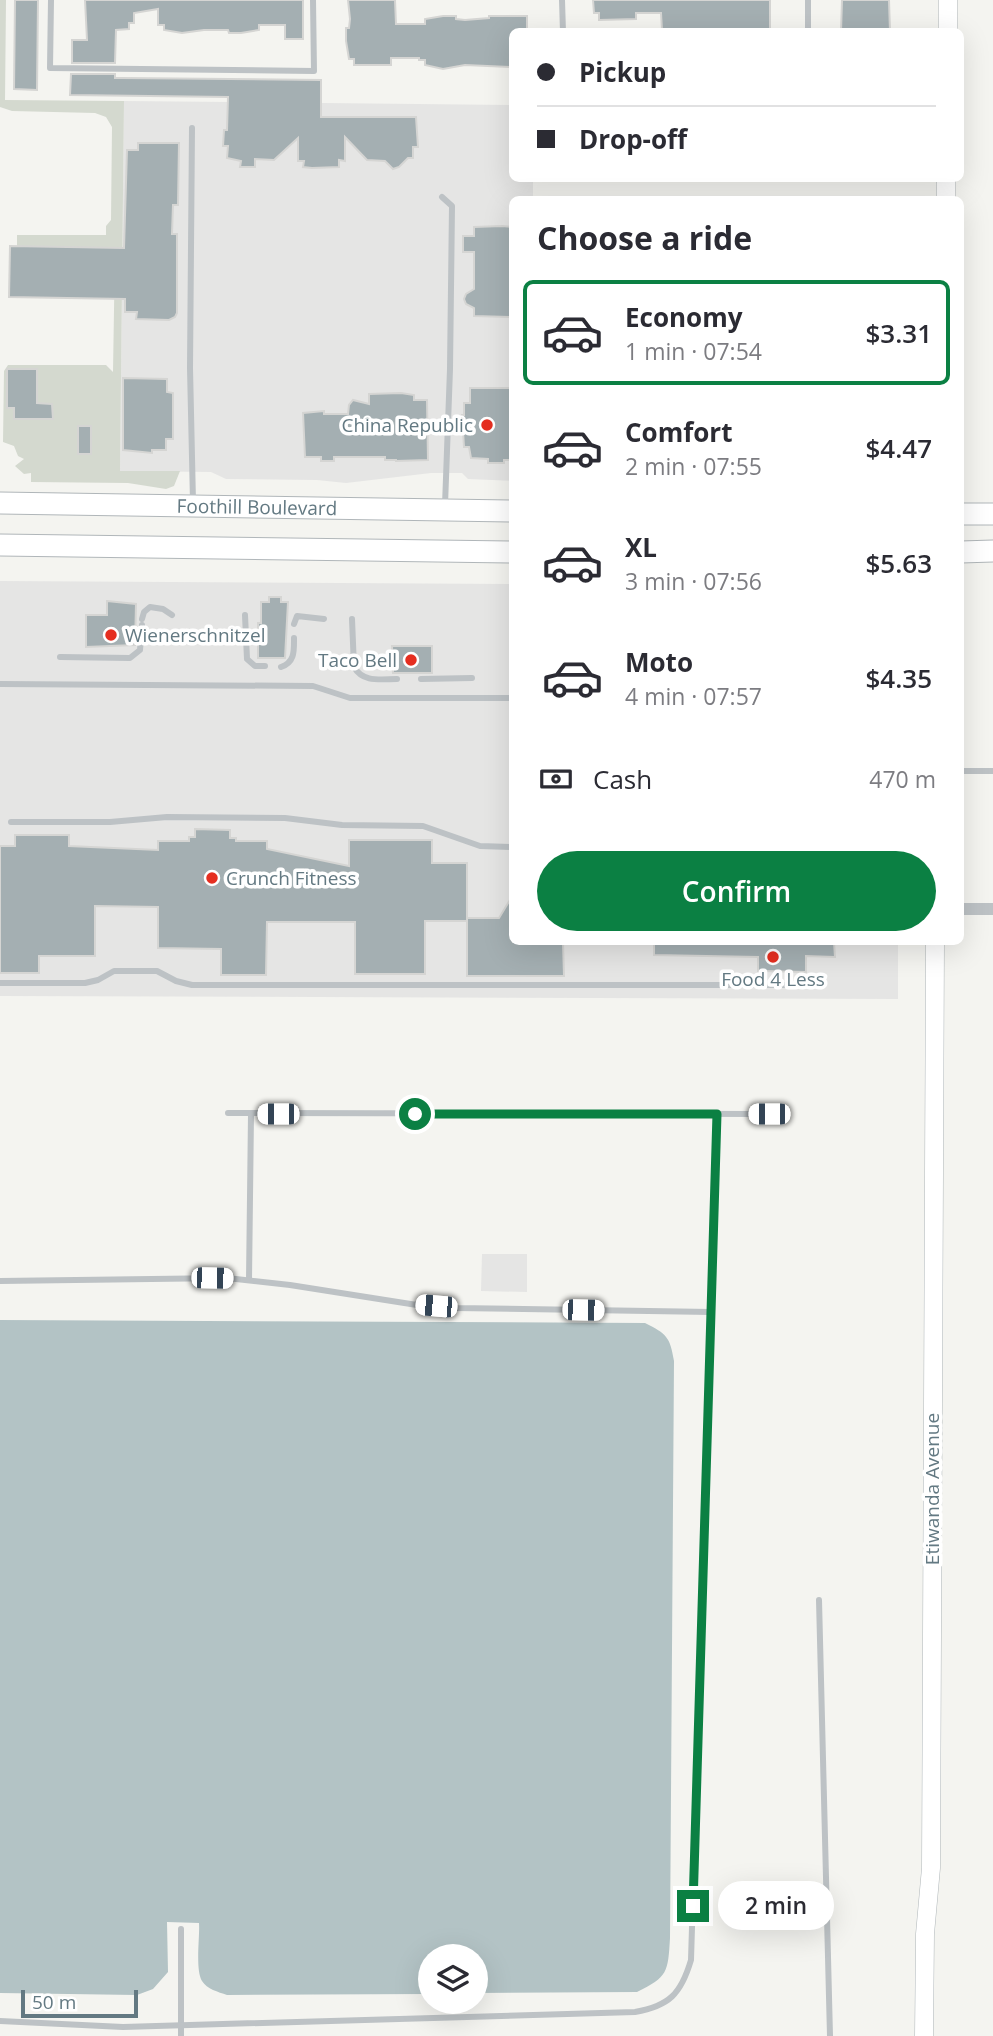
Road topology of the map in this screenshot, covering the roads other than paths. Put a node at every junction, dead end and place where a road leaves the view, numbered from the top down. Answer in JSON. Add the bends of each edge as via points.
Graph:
{"nodes":[{"id":1,"x":51,"y":0,"type":"edge"},
{"id":2,"x":313,"y":0,"type":"edge"},
{"id":3,"x":562,"y":0,"type":"edge"},
{"id":4,"x":808,"y":0,"type":"edge"},
{"id":5,"x":948,"y":0,"type":"edge"},
{"id":6,"x":562,"y":28,"type":"edge"},
{"id":7,"x":808,"y":28,"type":"edge"},
{"id":8,"x":948,"y":28,"type":"edge"},
{"id":9,"x":192,"y":128,"type":"dead end"},
{"id":10,"x":442,"y":197,"type":"dead end"},
{"id":11,"x":0,"y":503,"type":"edge"},
{"id":12,"x":194,"y":504,"type":"junction"},
{"id":13,"x":445,"y":509,"type":"junction"},
{"id":14,"x":509,"y":511,"type":"edge"},
{"id":15,"x":964,"y":514,"type":"edge"},
{"id":16,"x":993,"y":514,"type":"edge"},
{"id":17,"x":0,"y":545,"type":"edge"},
{"id":18,"x":993,"y":551,"type":"edge"},
{"id":19,"x":509,"y":552,"type":"edge"},
{"id":20,"x":964,"y":552,"type":"edge"},
{"id":21,"x":172,"y":615,"type":"dead end"},
{"id":22,"x":245,"y":615,"type":"dead end"},
{"id":23,"x":324,"y":619,"type":"dead end"},
{"id":24,"x":352,"y":619,"type":"dead end"},
{"id":25,"x":294,"y":624,"type":"dead end"},
{"id":26,"x":294,"y":638,"type":"dead end"},
{"id":27,"x":60,"y":657,"type":"dead end"},
{"id":28,"x":265,"y":666,"type":"dead end"},
{"id":29,"x":281,"y":667,"type":"dead end"},
{"id":30,"x":472,"y":678,"type":"dead end"},
{"id":31,"x":397,"y":679,"type":"dead end"},
{"id":32,"x":421,"y":679,"type":"dead end"},
{"id":33,"x":0,"y":684,"type":"edge"},
{"id":34,"x":509,"y":698,"type":"edge"},
{"id":35,"x":964,"y":771,"type":"edge"},
{"id":36,"x":993,"y":771,"type":"edge"},
{"id":37,"x":11,"y":822,"type":"dead end"},
{"id":38,"x":509,"y":847,"type":"edge"},
{"id":39,"x":964,"y":909,"type":"edge"},
{"id":40,"x":993,"y":909,"type":"edge"},
{"id":41,"x":935,"y":945,"type":"edge"},
{"id":42,"x":0,"y":983,"type":"edge"},
{"id":43,"x":812,"y":985,"type":"dead end"},
{"id":44,"x":228,"y":1113,"type":"dead end"},
{"id":45,"x":251,"y":1114,"type":"junction"},
{"id":46,"x":717,"y":1114,"type":"junction"},
{"id":47,"x":769,"y":1114,"type":"dead end"},
{"id":48,"x":249,"y":1280,"type":"junction"},
{"id":49,"x":0,"y":1281,"type":"edge"},
{"id":50,"x":711,"y":1311,"type":"junction"},
{"id":51,"x":819,"y":1600,"type":"dead end"},
{"id":52,"x":181,"y":1929,"type":"dead end"},
{"id":53,"x":0,"y":2021,"type":"edge"},
{"id":54,"x":181,"y":2025,"type":"junction"},
{"id":55,"x":181,"y":2036,"type":"edge"},
{"id":56,"x":830,"y":2036,"type":"edge"},
{"id":57,"x":924,"y":2036,"type":"edge"}],
"edges":[{"from":1,"to":2,"type":"lane","via":[[50,68],[314,71]]},
{"from":3,"to":6,"type":"lane"},
{"from":4,"to":7,"type":"lane"},
{"from":5,"to":8,"type":"main road"},
{"from":9,"to":12,"type":"lane"},
{"from":10,"to":13,"type":"lane","via":[[452,206]]},
{"from":11,"to":12,"type":"main road","name":"Foothill Boulevard"},
{"from":12,"to":13,"type":"main road","name":"Foothill Boulevard"},
{"from":13,"to":14,"type":"main road","name":"Foothill Boulevard"},
{"from":15,"to":16,"type":"main road"},
{"from":17,"to":19,"type":"main road"},
{"from":18,"to":20,"type":"main road"},
{"from":21,"to":27,"type":"lane","via":[[150,607],[144,612],[140,650],[130,658]]},
{"from":22,"to":28,"type":"lane","via":[[247,659],[255,666]]},
{"from":23,"to":25,"type":"lane","via":[[297,616]]},
{"from":24,"to":31,"type":"lane","via":[[354,667],[368,678]]},
{"from":26,"to":29,"type":"lane","via":[[292,658]]},
{"from":30,"to":32,"type":"lane"},
{"from":33,"to":34,"type":"lane","via":[[313,686],[350,698]]},
{"from":35,"to":36,"type":"lane"},
{"from":37,"to":38,"type":"lane","via":[[285,818],[342,825],[423,826],[480,846]]},
{"from":39,"to":40,"type":"street"},
{"from":41,"to":57,"type":"main road","name":"Etiwanda Avenue","via":[[931,1868]]},
{"from":42,"to":43,"type":"lane","via":[[85,983],[114,971],[157,971],[192,985]]},
{"from":44,"to":45,"type":"lane"},
{"from":45,"to":46,"type":"lane"},
{"from":45,"to":48,"type":"lane"},
{"from":46,"to":47,"type":"lane"},
{"from":46,"to":50,"type":"lane"},
{"from":48,"to":49,"type":"lane"},
{"from":48,"to":50,"type":"lane","via":[[455,1308]]},
{"from":50,"to":54,"type":"lane","via":[[691,1960],[679,1991],[655,2008],[635,2012]]},
{"from":51,"to":56,"type":"lane"},
{"from":52,"to":54,"type":"lane"},
{"from":53,"to":54,"type":"lane"},
{"from":54,"to":55,"type":"lane"}]}
